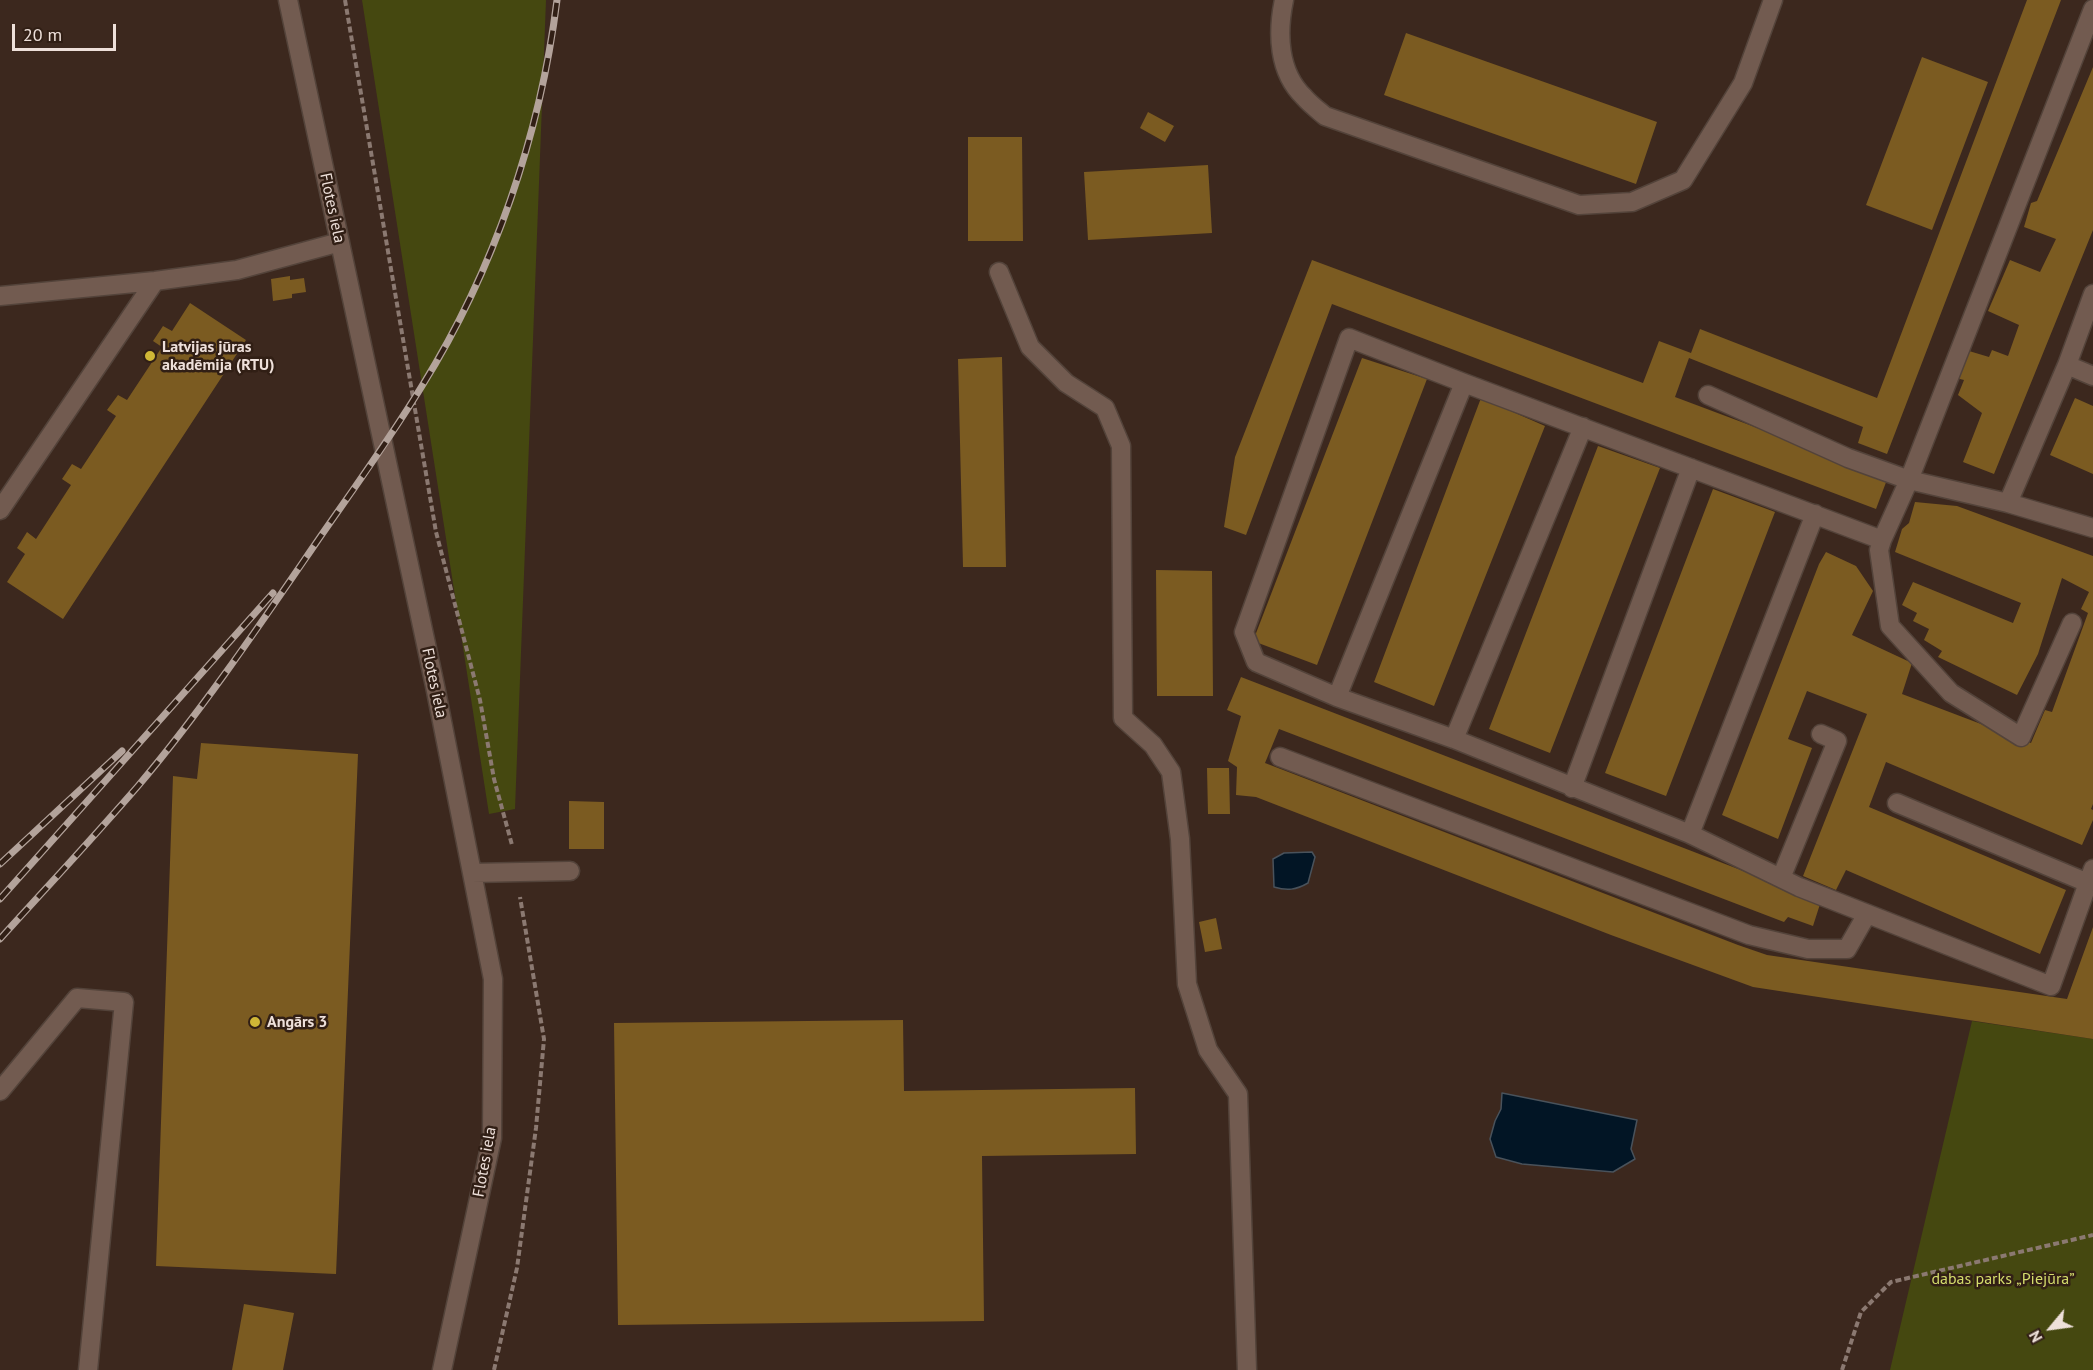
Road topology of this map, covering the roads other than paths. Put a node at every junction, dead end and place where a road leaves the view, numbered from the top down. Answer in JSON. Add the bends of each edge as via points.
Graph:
{"nodes":[{"id":1,"x":288,"y":0,"type":"edge"},
{"id":2,"x":1284,"y":0,"type":"edge"},
{"id":3,"x":1773,"y":0,"type":"edge"},
{"id":4,"x":2093,"y":9,"type":"edge"},
{"id":5,"x":340,"y":242,"type":"junction"},
{"id":6,"x":999,"y":272,"type":"dead end"},
{"id":7,"x":155,"y":280,"type":"junction"},
{"id":8,"x":2093,"y":294,"type":"edge"},
{"id":9,"x":0,"y":296,"type":"edge"},
{"id":10,"x":2067,"y":365,"type":"junction"},
{"id":11,"x":2093,"y":376,"type":"edge"},
{"id":12,"x":1464,"y":383,"type":"junction"},
{"id":13,"x":1708,"y":395,"type":"dead end"},
{"id":14,"x":1583,"y":427,"type":"junction"},
{"id":15,"x":1691,"y":468,"type":"junction"},
{"id":16,"x":1909,"y":480,"type":"junction"},
{"id":17,"x":2008,"y":503,"type":"junction"},
{"id":18,"x":0,"y":510,"type":"edge"},
{"id":19,"x":1815,"y":514,"type":"junction"},
{"id":20,"x":2093,"y":528,"type":"edge"},
{"id":21,"x":1882,"y":540,"type":"junction"},
{"id":22,"x":2072,"y":623,"type":"dead end"},
{"id":23,"x":1337,"y":697,"type":"junction"},
{"id":24,"x":1821,"y":734,"type":"dead end"},
{"id":25,"x":1454,"y":739,"type":"junction"},
{"id":26,"x":1280,"y":757,"type":"dead end"},
{"id":27,"x":1572,"y":788,"type":"junction"},
{"id":28,"x":1897,"y":803,"type":"dead end"},
{"id":29,"x":1690,"y":834,"type":"junction"},
{"id":30,"x":570,"y":871,"type":"dead end"},
{"id":31,"x":472,"y":873,"type":"junction"},
{"id":32,"x":2091,"y":876,"type":"edge"},
{"id":33,"x":1781,"y":878,"type":"junction"},
{"id":34,"x":1866,"y":914,"type":"junction"},
{"id":35,"x":0,"y":1091,"type":"edge"},
{"id":36,"x":88,"y":1370,"type":"edge"},
{"id":37,"x":442,"y":1370,"type":"edge"},
{"id":38,"x":1246,"y":1370,"type":"edge"}],
"edges":[{"from":1,"to":5,"type":"street","name":"Flotes iela"},
{"from":2,"to":3,"type":"street","via":[[1280,43],[1285,68],[1302,96],[1325,116],[1579,205],[1632,202],[1683,180],[1743,83]]},
{"from":4,"to":16,"type":"street"},
{"from":5,"to":7,"type":"street","via":[[237,270]]},
{"from":5,"to":31,"type":"street","name":"Flotes iela"},
{"from":6,"to":38,"type":"street","via":[[1030,347],[1066,383],[1105,408],[1121,446],[1123,718],[1153,745],[1171,772],[1180,839],[1187,984],[1208,1050],[1238,1094]]},
{"from":7,"to":9,"type":"street"},
{"from":7,"to":18,"type":"street"},
{"from":8,"to":10,"type":"street"},
{"from":10,"to":11,"type":"street"},
{"from":10,"to":17,"type":"street"},
{"from":12,"to":14,"type":"street"},
{"from":12,"to":23,"type":"street"},
{"from":12,"to":23,"type":"street","via":[[1349,338],[1244,632],[1257,662]]},
{"from":13,"to":16,"type":"street","via":[[1848,458]]},
{"from":14,"to":15,"type":"street"},
{"from":14,"to":25,"type":"street"},
{"from":15,"to":19,"type":"street"},
{"from":15,"to":27,"type":"street"},
{"from":16,"to":17,"type":"street"},
{"from":16,"to":21,"type":"street"},
{"from":17,"to":20,"type":"street"},
{"from":19,"to":21,"type":"street"},
{"from":19,"to":29,"type":"street"},
{"from":21,"to":22,"type":"street","via":[[1890,626],[1951,693],[2021,737]]},
{"from":23,"to":25,"type":"street"},
{"from":24,"to":33,"type":"street","via":[[1837,741]]},
{"from":25,"to":27,"type":"street"},
{"from":26,"to":34,"type":"street","via":[[1749,934],[1808,949],[1847,949]]},
{"from":27,"to":29,"type":"street"},
{"from":28,"to":32,"type":"street"},
{"from":29,"to":33,"type":"street"},
{"from":30,"to":31,"type":"street"},
{"from":31,"to":37,"type":"street","name":"Flotes iela","via":[[493,979],[492,1138]]},
{"from":32,"to":34,"type":"street","via":[[2051,986]]},
{"from":33,"to":34,"type":"street"},
{"from":35,"to":36,"type":"street","via":[[77,998],[124,1002]]}]}
